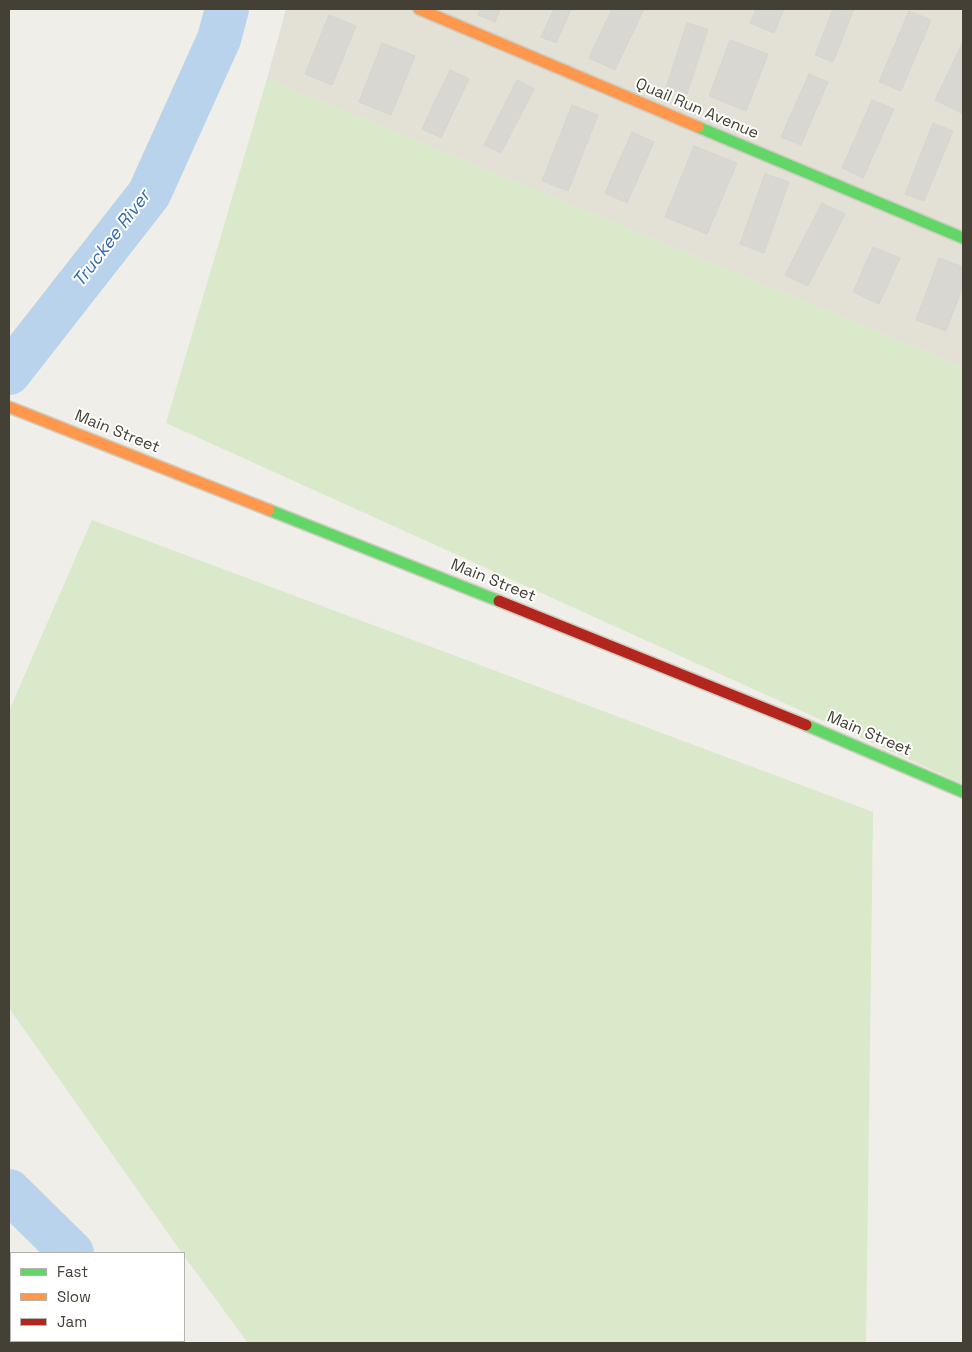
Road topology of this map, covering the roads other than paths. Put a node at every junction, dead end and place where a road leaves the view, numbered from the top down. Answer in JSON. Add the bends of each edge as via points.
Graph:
{"nodes":[{"id":1,"x":419,"y":9,"type":"edge"},
{"id":2,"x":963,"y":238,"type":"edge"},
{"id":3,"x":9,"y":407,"type":"edge"},
{"id":4,"x":963,"y":792,"type":"edge"}],
"edges":[{"from":1,"to":2,"type":"main road","name":"Quail Run Avenue"},
{"from":3,"to":4,"type":"main road","name":"Main Street","via":[[641,657]]}]}
